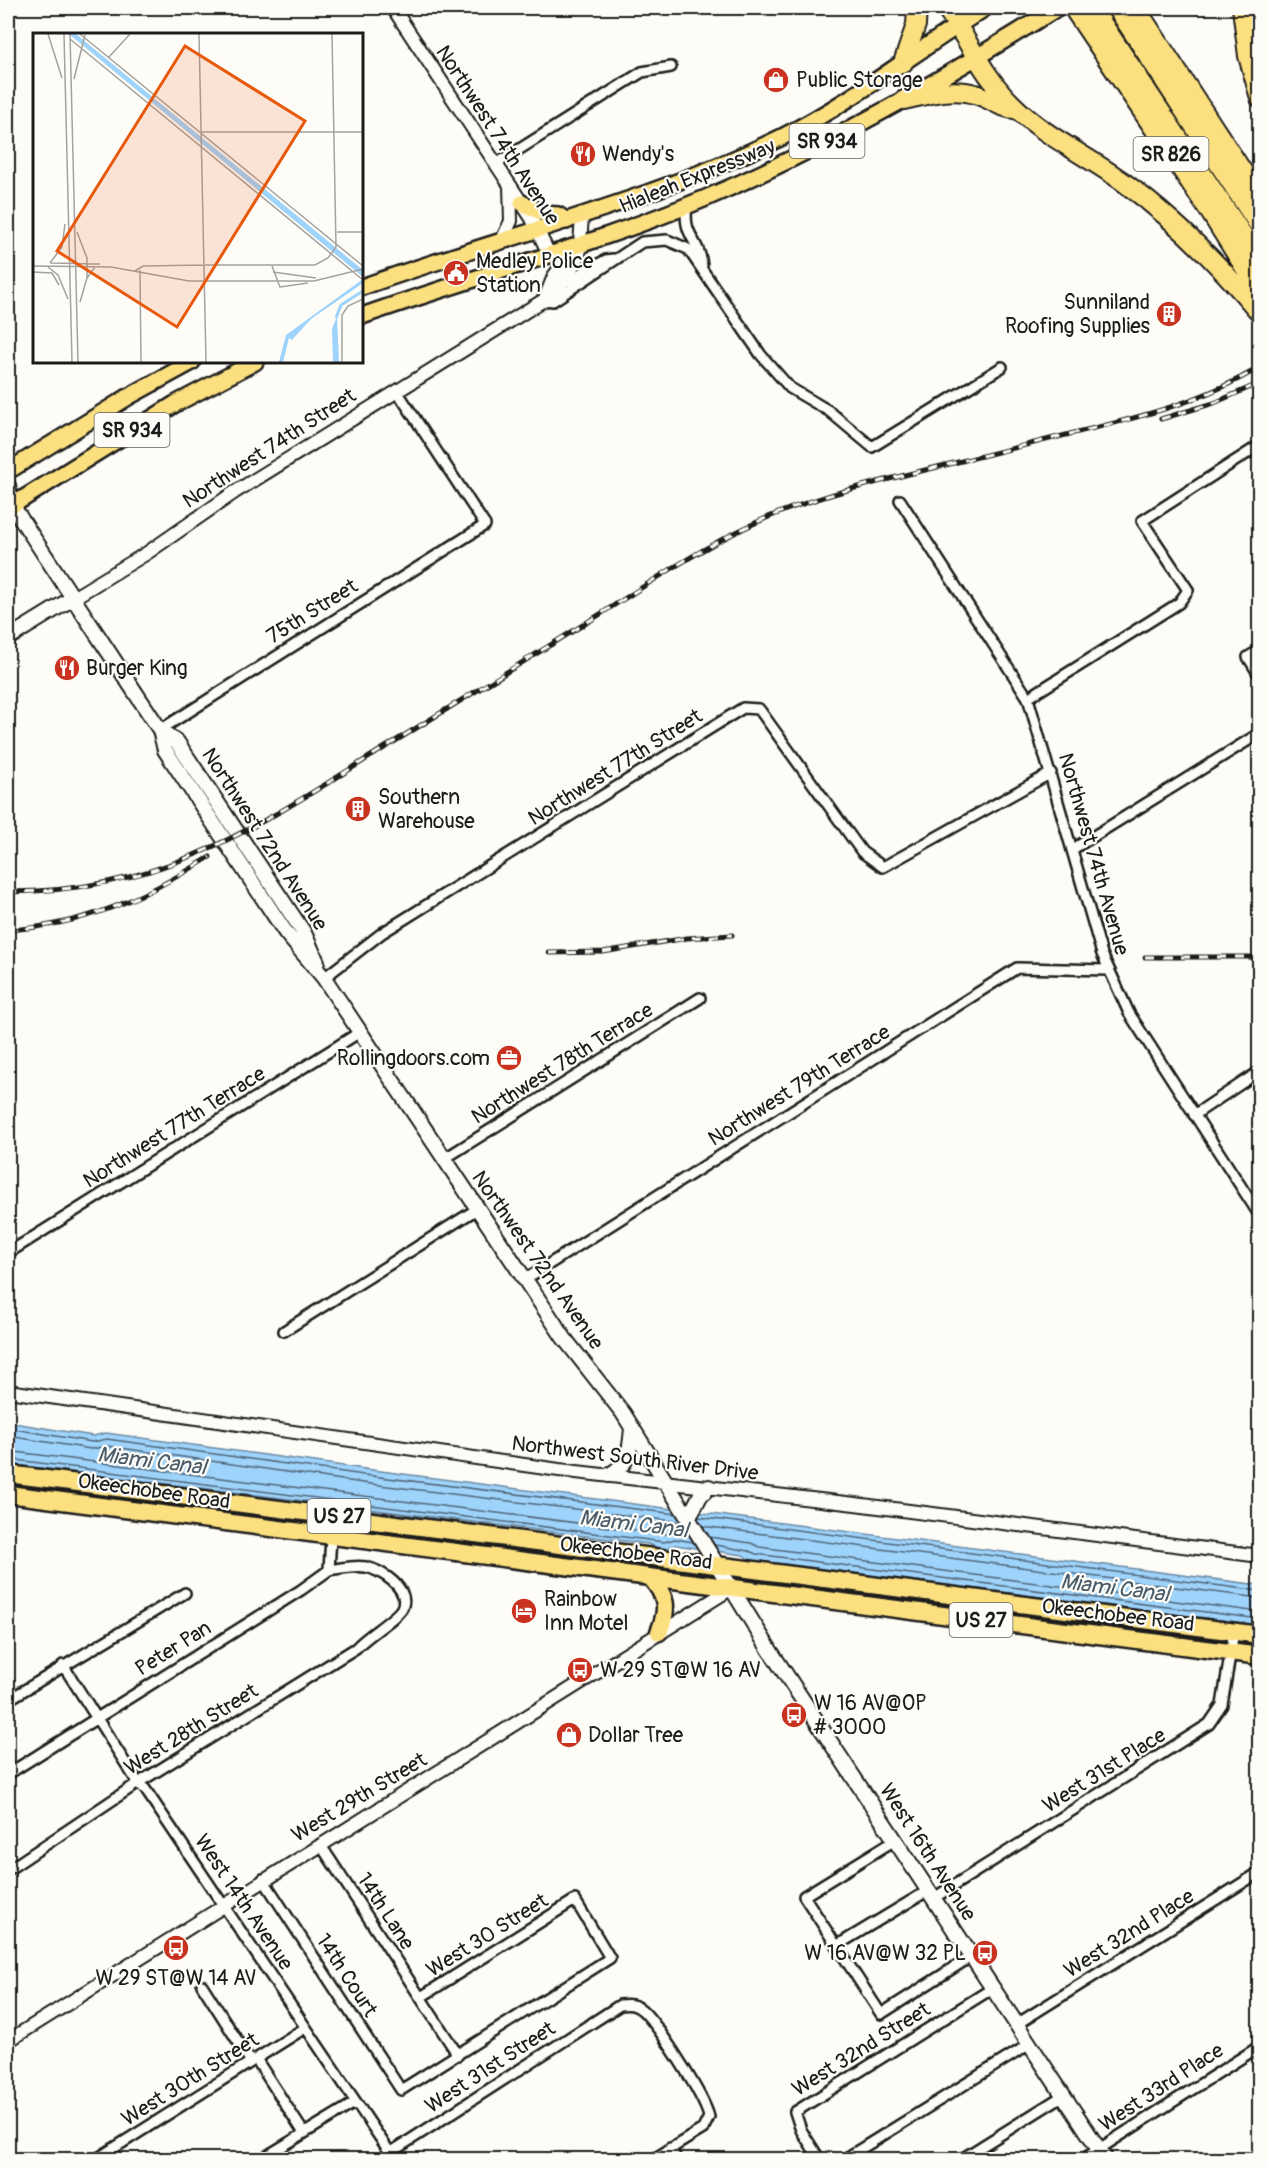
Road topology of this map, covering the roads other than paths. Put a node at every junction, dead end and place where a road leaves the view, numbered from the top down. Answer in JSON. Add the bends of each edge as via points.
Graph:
{"nodes":[{"id":1,"x":393,"y":8,"type":"edge"},
{"id":2,"x":917,"y":8,"type":"edge"},
{"id":3,"x":946,"y":8,"type":"edge"},
{"id":4,"x":985,"y":8,"type":"edge"},
{"id":5,"x":1057,"y":8,"type":"edge"},
{"id":6,"x":1117,"y":8,"type":"edge"},
{"id":7,"x":1136,"y":8,"type":"edge"},
{"id":8,"x":1242,"y":8,"type":"edge"},
{"id":9,"x":1084,"y":11,"type":"edge"},
{"id":10,"x":958,"y":25,"type":"junction"},
{"id":11,"x":977,"y":58,"type":"junction"},
{"id":12,"x":903,"y":63,"type":"junction"},
{"id":13,"x":671,"y":67,"type":"dead end"},
{"id":14,"x":1260,"y":98,"type":"edge"},
{"id":15,"x":904,"y":100,"type":"junction"},
{"id":16,"x":1018,"y":110,"type":"junction"},
{"id":17,"x":496,"y":164,"type":"junction"},
{"id":18,"x":510,"y":185,"type":"junction"},
{"id":19,"x":1260,"y":198,"type":"edge"},
{"id":20,"x":522,"y":203,"type":"junction"},
{"id":21,"x":687,"y":206,"type":"junction"},
{"id":22,"x":575,"y":219,"type":"junction"},
{"id":23,"x":1260,"y":227,"type":"edge"},
{"id":24,"x":538,"y":229,"type":"junction"},
{"id":25,"x":502,"y":240,"type":"junction"},
{"id":26,"x":579,"y":244,"type":"junction"},
{"id":27,"x":549,"y":254,"type":"junction"},
{"id":28,"x":613,"y":259,"type":"junction"},
{"id":29,"x":1260,"y":261,"type":"edge"},
{"id":30,"x":702,"y":268,"type":"junction"},
{"id":31,"x":560,"y":285,"type":"junction"},
{"id":32,"x":363,"y":287,"type":"edge"},
{"id":33,"x":1260,"y":292,"type":"edge"},
{"id":34,"x":546,"y":296,"type":"junction"},
{"id":35,"x":1260,"y":313,"type":"edge"},
{"id":36,"x":363,"y":316,"type":"edge"},
{"id":37,"x":190,"y":363,"type":"edge"},
{"id":38,"x":253,"y":363,"type":"edge"},
{"id":39,"x":1002,"y":367,"type":"dead end"},
{"id":40,"x":397,"y":391,"type":"junction"},
{"id":41,"x":1260,"y":445,"type":"edge"},
{"id":42,"x":8,"y":471,"type":"edge"},
{"id":43,"x":8,"y":485,"type":"edge"},
{"id":44,"x":900,"y":500,"type":"dead end"},
{"id":45,"x":9,"y":505,"type":"edge"},
{"id":46,"x":73,"y":598,"type":"junction"},
{"id":47,"x":8,"y":638,"type":"edge"},
{"id":48,"x":1260,"y":650,"type":"edge"},
{"id":49,"x":1260,"y":676,"type":"edge"},
{"id":50,"x":1028,"y":699,"type":"junction"},
{"id":51,"x":160,"y":730,"type":"junction"},
{"id":52,"x":1260,"y":733,"type":"edge"},
{"id":53,"x":1051,"y":773,"type":"junction"},
{"id":54,"x":1073,"y":849,"type":"junction"},
{"id":55,"x":1108,"y":970,"type":"junction"},
{"id":56,"x":324,"y":978,"type":"junction"},
{"id":57,"x":700,"y":998,"type":"dead end"},
{"id":58,"x":360,"y":1032,"type":"junction"},
{"id":59,"x":1260,"y":1071,"type":"edge"},
{"id":60,"x":1194,"y":1115,"type":"junction"},
{"id":61,"x":444,"y":1159,"type":"junction"},
{"id":62,"x":477,"y":1209,"type":"junction"},
{"id":63,"x":1260,"y":1216,"type":"edge"},
{"id":64,"x":8,"y":1253,"type":"edge"},
{"id":65,"x":524,"y":1280,"type":"junction"},
{"id":66,"x":284,"y":1330,"type":"dead end"},
{"id":67,"x":8,"y":1391,"type":"edge"},
{"id":68,"x":632,"y":1428,"type":"junction"},
{"id":69,"x":8,"y":1473,"type":"edge"},
{"id":70,"x":609,"y":1475,"type":"junction"},
{"id":71,"x":664,"y":1482,"type":"junction"},
{"id":72,"x":704,"y":1492,"type":"junction"},
{"id":73,"x":8,"y":1494,"type":"edge"},
{"id":74,"x":688,"y":1520,"type":"junction"},
{"id":75,"x":331,"y":1537,"type":"junction"},
{"id":76,"x":1260,"y":1556,"type":"edge"},
{"id":77,"x":714,"y":1559,"type":"junction"},
{"id":78,"x":329,"y":1570,"type":"junction"},
{"id":79,"x":650,"y":1577,"type":"junction"},
{"id":80,"x":732,"y":1588,"type":"junction"},
{"id":81,"x":185,"y":1593,"type":"dead end"},
{"id":82,"x":1233,"y":1631,"type":"junction"},
{"id":83,"x":659,"y":1632,"type":"junction"},
{"id":84,"x":1260,"y":1635,"type":"edge"},
{"id":85,"x":1231,"y":1652,"type":"junction"},
{"id":86,"x":1260,"y":1656,"type":"edge"},
{"id":87,"x":63,"y":1665,"type":"junction"},
{"id":88,"x":8,"y":1700,"type":"edge"},
{"id":89,"x":97,"y":1717,"type":"junction"},
{"id":90,"x":8,"y":1774,"type":"edge"},
{"id":91,"x":138,"y":1783,"type":"junction"},
{"id":92,"x":895,"y":1840,"type":"junction"},
{"id":93,"x":320,"y":1844,"type":"junction"},
{"id":94,"x":8,"y":1870,"type":"edge"},
{"id":95,"x":1260,"y":1872,"type":"edge"},
{"id":96,"x":262,"y":1879,"type":"junction"},
{"id":97,"x":931,"y":1894,"type":"junction"},
{"id":98,"x":225,"y":1904,"type":"junction"},
{"id":99,"x":836,"y":1946,"type":"junction"},
{"id":100,"x":972,"y":1956,"type":"junction"},
{"id":101,"x":202,"y":1985,"type":"dead end"},
{"id":102,"x":993,"y":1988,"type":"junction"},
{"id":103,"x":421,"y":1997,"type":"junction"},
{"id":104,"x":1017,"y":2025,"type":"junction"},
{"id":105,"x":305,"y":2028,"type":"junction"},
{"id":106,"x":8,"y":2041,"type":"edge"},
{"id":107,"x":1030,"y":2044,"type":"junction"},
{"id":108,"x":1260,"y":2046,"type":"edge"},
{"id":109,"x":458,"y":2055,"type":"junction"},
{"id":110,"x":254,"y":2061,"type":"junction"},
{"id":111,"x":1064,"y":2095,"type":"junction"},
{"id":112,"x":356,"y":2102,"type":"junction"},
{"id":113,"x":304,"y":2133,"type":"junction"},
{"id":114,"x":670,"y":2148,"type":"junction"},
{"id":115,"x":1103,"y":2154,"type":"edge"},
{"id":116,"x":393,"y":2156,"type":"edge"},
{"id":117,"x":95,"y":2160,"type":"edge"},
{"id":118,"x":260,"y":2160,"type":"edge"},
{"id":119,"x":379,"y":2160,"type":"edge"},
{"id":120,"x":652,"y":2160,"type":"edge"},
{"id":121,"x":677,"y":2160,"type":"edge"},
{"id":122,"x":820,"y":2160,"type":"edge"},
{"id":123,"x":843,"y":2160,"type":"edge"},
{"id":124,"x":960,"y":2160,"type":"edge"},
{"id":125,"x":1082,"y":2160,"type":"edge"}],
"edges":[{"from":1,"to":17,"type":"street","name":"Northwest 74th Avenue"},
{"from":2,"to":12,"type":"highway","via":[[916,25]]},
{"from":3,"to":10,"type":"highway"},
{"from":4,"to":10,"type":"main road","name":"Hialeah Expressway","number":"SR 934"},
{"from":5,"to":11,"type":"main road","name":"Hialeah Expressway","number":"SR 934"},
{"from":6,"to":23,"type":"highway"},
{"from":7,"to":19,"type":"highway","number":"SR 826"},
{"from":8,"to":14,"type":"highway","via":[[1248,56]]},
{"from":9,"to":29,"type":"highway"},
{"from":9,"to":33,"type":"highway","number":"SR 826"},
{"from":10,"to":11,"type":"highway"},
{"from":10,"to":12,"type":"main road","name":"Hialeah Expressway","number":"SR 934"},
{"from":11,"to":15,"type":"main road","name":"Hialeah Expressway","number":"SR 934"},
{"from":11,"to":16,"type":"highway"},
{"from":12,"to":22,"type":"main road","name":"Hialeah Expressway","number":"SR 934","via":[[828,112],[773,141],[677,183]]},
{"from":13,"to":17,"type":"street","via":[[642,72]]},
{"from":15,"to":16,"type":"highway","via":[[963,91],[1002,108]]},
{"from":15,"to":21,"type":"main road","name":"Hialeah Expressway","number":"SR 934","via":[[796,157]]},
{"from":16,"to":35,"type":"highway","via":[[1154,204],[1222,268]]},
{"from":17,"to":18,"type":"street","name":"Northwest 74th Avenue"},
{"from":18,"to":20,"type":"street","name":"Northwest 74th Avenue"},
{"from":18,"to":25,"type":"street","via":[[511,221]]},
{"from":20,"to":22,"type":"main road","via":[[545,214]]},
{"from":20,"to":24,"type":"street","name":"Northwest 74th Avenue"},
{"from":21,"to":26,"type":"main road","name":"Hialeah Expressway","number":"SR 934"},
{"from":21,"to":30,"type":"street","via":[[686,228],[701,253]]},
{"from":22,"to":24,"type":"main road","name":"Hialeah Expressway","number":"SR 934"},
{"from":22,"to":26,"type":"street","name":"Northwest 74th Avenue"},
{"from":24,"to":25,"type":"main road","name":"Hialeah Expressway","number":"SR 934"},
{"from":24,"to":27,"type":"street","name":"Northwest 74th Avenue"},
{"from":25,"to":32,"type":"main road","name":"Hialeah Expressway","number":"SR 934"},
{"from":26,"to":27,"type":"main road","name":"Hialeah Expressway","number":"SR 934"},
{"from":26,"to":31,"type":"street","name":"Northwest 74th Avenue","via":[[579,256]]},
{"from":26,"to":34,"type":"street","name":"Northwest 74th Avenue","via":[[554,276]]},
{"from":27,"to":36,"type":"main road","name":"Hialeah Expressway","number":"SR 934"},
{"from":28,"to":30,"type":"street","name":"Northwest 74th Street","via":[[647,241],[667,240],[688,249]]},
{"from":28,"to":31,"type":"street","name":"Northwest 74th Street"},
{"from":28,"to":34,"type":"street","name":"Northwest 74th Street","via":[[553,301]]},
{"from":30,"to":39,"type":"street","via":[[790,388],[829,411],[872,447]]},
{"from":31,"to":34,"type":"street","name":"Northwest 74th Avenue"},
{"from":34,"to":40,"type":"street","name":"Northwest 74th Street"},
{"from":37,"to":42,"type":"main road","number":"SR 934","via":[[128,396]]},
{"from":38,"to":45,"type":"main road","number":"SR 934","via":[[176,404]]},
{"from":40,"to":46,"type":"street","name":"Northwest 74th Street"},
{"from":40,"to":51,"type":"street","name":"75th Street","via":[[485,525]]},
{"from":41,"to":50,"type":"street","via":[[1142,521],[1188,590],[1179,603]]},
{"from":43,"to":45,"type":"main road","name":"Northwest 72nd Avenue"},
{"from":44,"to":50,"type":"street","name":"Northwest 74th Avenue"},
{"from":45,"to":46,"type":"main road","name":"Northwest 72nd Avenue"},
{"from":46,"to":47,"type":"main road","name":"Northwest 74th Street"},
{"from":46,"to":51,"type":"main road","name":"Northwest 72nd Avenue"},
{"from":48,"to":49,"type":"street","via":[[1248,657]]},
{"from":50,"to":53,"type":"street","name":"Northwest 74th Avenue"},
{"from":51,"to":56,"type":"main road","name":"Northwest 72nd Avenue","via":[[177,742],[213,795],[303,933]]},
{"from":52,"to":54,"type":"street"},
{"from":53,"to":54,"type":"street","name":"Northwest 74th Avenue"},
{"from":53,"to":56,"type":"street","name":"Northwest 77th Street","via":[[883,867],[862,852],[759,709],[743,708],[382,933]]},
{"from":54,"to":55,"type":"street","name":"Northwest 74th Avenue"},
{"from":55,"to":60,"type":"street","name":"Northwest 74th Avenue","via":[[1129,1013]]},
{"from":55,"to":65,"type":"street","name":"Northwest 79th Terrace","via":[[1017,968]]},
{"from":56,"to":58,"type":"main road","name":"Northwest 72nd Avenue"},
{"from":57,"to":61,"type":"street","name":"Northwest 78th Terrace"},
{"from":58,"to":61,"type":"main road","name":"Northwest 72nd Avenue"},
{"from":58,"to":64,"type":"street","name":"Northwest 77th Terrace"},
{"from":59,"to":60,"type":"street"},
{"from":60,"to":63,"type":"street","name":"Northwest 74th Avenue"},
{"from":61,"to":62,"type":"main road","name":"Northwest 72nd Avenue"},
{"from":62,"to":65,"type":"main road","name":"Northwest 72nd Avenue"},
{"from":62,"to":66,"type":"street"},
{"from":65,"to":68,"type":"main road","name":"Northwest 72nd Avenue"},
{"from":67,"to":70,"type":"street","name":"Northwest South River Drive"},
{"from":68,"to":70,"type":"main road","via":[[629,1458]]},
{"from":68,"to":71,"type":"main road","name":"Northwest 72nd Avenue"},
{"from":69,"to":77,"type":"highway","name":"Okeechobee Road","number":"US 27"},
{"from":70,"to":71,"type":"street","name":"Northwest South River Drive"},
{"from":71,"to":72,"type":"street","name":"Northwest South River Drive"},
{"from":71,"to":74,"type":"main road","name":"Northwest 72nd Avenue"},
{"from":72,"to":74,"type":"main road"},
{"from":72,"to":76,"type":"street","name":"Northwest South River Drive"},
{"from":73,"to":75,"type":"highway","name":"Okeechobee Road","number":"US 27"},
{"from":74,"to":77,"type":"main road","name":"Northwest 72nd Avenue"},
{"from":75,"to":78,"type":"street"},
{"from":75,"to":79,"type":"highway","name":"Okeechobee Road","number":"US 27"},
{"from":77,"to":80,"type":"main road","name":"West 16th Avenue"},
{"from":77,"to":82,"type":"highway","name":"Okeechobee Road","number":"US 27"},
{"from":78,"to":89,"type":"street","name":"Peter Pan"},
{"from":78,"to":91,"type":"street","name":"West 28th Street","via":[[366,1567],[392,1581],[404,1601],[400,1610],[356,1648]]},
{"from":79,"to":80,"type":"highway","name":"Okeechobee Road","number":"US 27"},
{"from":79,"to":83,"type":"highway","via":[[667,1604]]},
{"from":80,"to":83,"type":"street","name":"West 29th Street"},
{"from":80,"to":85,"type":"highway","name":"Okeechobee Road","number":"US 27"},
{"from":80,"to":92,"type":"main road","name":"West 16th Avenue"},
{"from":81,"to":87,"type":"street"},
{"from":82,"to":84,"type":"highway","name":"Okeechobee Road","number":"US 27"},
{"from":82,"to":85,"type":"street","name":"West 31st Place"},
{"from":83,"to":93,"type":"street","name":"West 29th Street"},
{"from":85,"to":86,"type":"highway","name":"Okeechobee Road","number":"US 27"},
{"from":85,"to":97,"type":"street","name":"West 31st Place","via":[[1222,1705],[1209,1724]]},
{"from":87,"to":88,"type":"street"},
{"from":87,"to":89,"type":"street","name":"West 14th Avenue"},
{"from":89,"to":90,"type":"street","name":"Peter Pan"},
{"from":89,"to":91,"type":"street","name":"West 14th Avenue"},
{"from":91,"to":94,"type":"street","name":"West 28th Street"},
{"from":91,"to":98,"type":"street","name":"West 14th Avenue"},
{"from":92,"to":97,"type":"main road","name":"West 16th Avenue"},
{"from":92,"to":99,"type":"street","via":[[804,1896]]},
{"from":93,"to":96,"type":"street","name":"West 29th Street"},
{"from":93,"to":103,"type":"street","name":"14th Lane"},
{"from":95,"to":104,"type":"street","name":"West 32nd Place"},
{"from":96,"to":98,"type":"street","name":"West 29th Street"},
{"from":96,"to":109,"type":"street","name":"14th Court","via":[[401,2090]]},
{"from":97,"to":99,"type":"street","name":"West 31st Place"},
{"from":97,"to":100,"type":"main road","name":"West 16th Avenue"},
{"from":98,"to":105,"type":"street","name":"West 14th Avenue"},
{"from":98,"to":106,"type":"street","name":"West 29th Street"},
{"from":99,"to":100,"type":"street","via":[[880,2014]]},
{"from":100,"to":102,"type":"main road","name":"West 16th Avenue"},
{"from":101,"to":110,"type":"street"},
{"from":102,"to":104,"type":"main road","name":"West 16th Avenue"},
{"from":102,"to":122,"type":"street","name":"West 32nd Street","via":[[795,2112]]},
{"from":103,"to":109,"type":"street","name":"14th Lane"},
{"from":103,"to":109,"type":"street","name":"West 30 Street","via":[[574,1900],[610,1958]]},
{"from":104,"to":107,"type":"main road","name":"West 16th Avenue"},
{"from":105,"to":110,"type":"street","name":"West 30th Street"},
{"from":105,"to":112,"type":"street","name":"West 14th Avenue"},
{"from":107,"to":111,"type":"main road","name":"West 16th Avenue"},
{"from":107,"to":123,"type":"street"},
{"from":108,"to":115,"type":"street","name":"West 33rd Place"},
{"from":110,"to":113,"type":"street"},
{"from":110,"to":117,"type":"street","name":"West 30th Street"},
{"from":111,"to":115,"type":"main road","name":"West 16th Avenue"},
{"from":111,"to":124,"type":"street"},
{"from":112,"to":113,"type":"street"},
{"from":112,"to":116,"type":"street","name":"West 14th Avenue"},
{"from":113,"to":118,"type":"street"},
{"from":114,"to":116,"type":"street","name":"West 31st Street","via":[[702,2129],[709,2117],[705,2102],[642,2010],[632,2004],[620,2005]]},
{"from":114,"to":120,"type":"street"},
{"from":114,"to":121,"type":"street"},
{"from":115,"to":125,"type":"street","name":"West 33rd Place"},
{"from":116,"to":119,"type":"street","name":"West 31st Street"}]}
